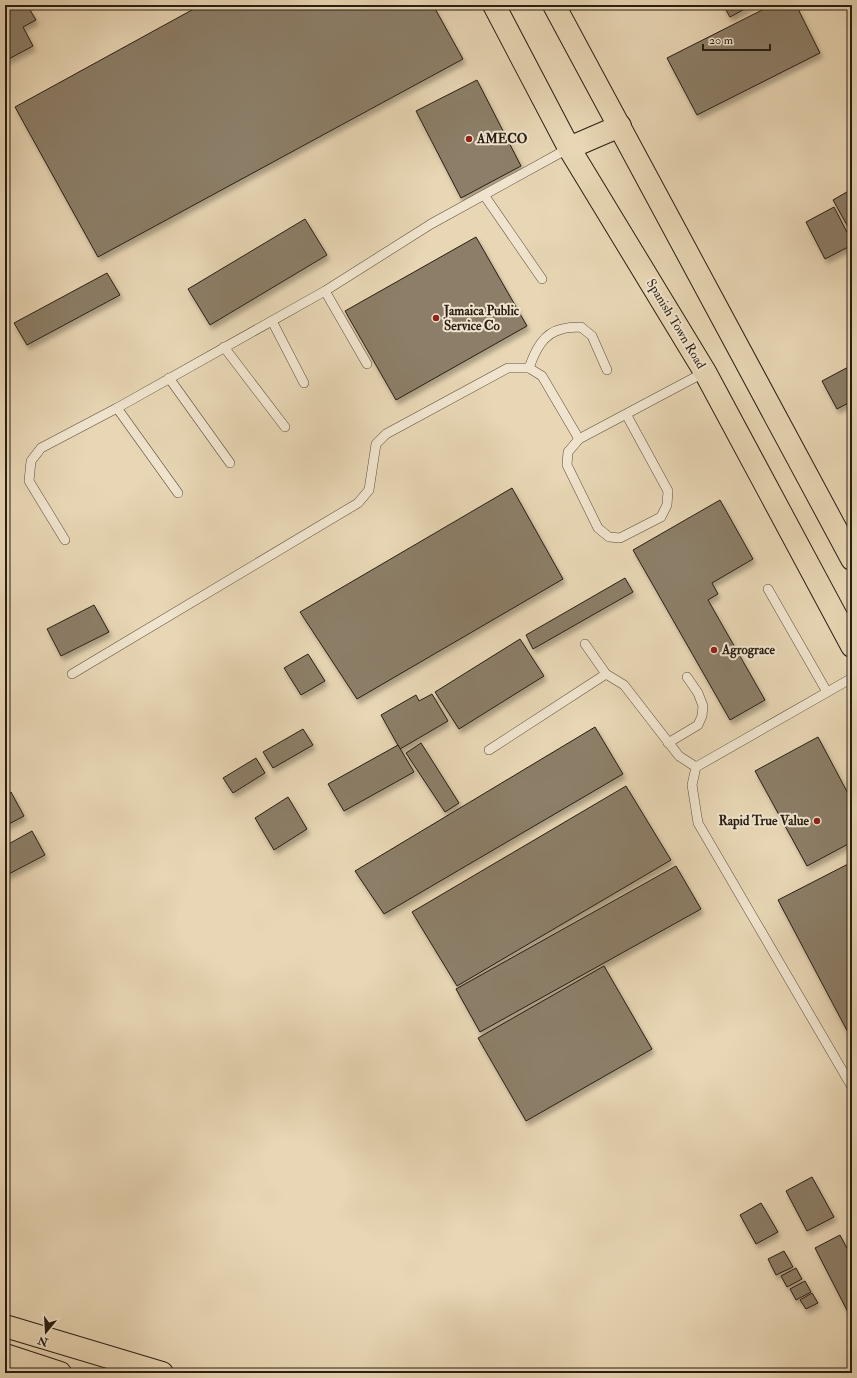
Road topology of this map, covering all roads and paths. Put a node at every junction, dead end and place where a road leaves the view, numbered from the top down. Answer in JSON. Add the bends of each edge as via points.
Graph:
{"nodes":[{"id":1,"x":494,"y":5,"type":"edge"},
{"id":2,"x":554,"y":5,"type":"edge"},
{"id":3,"x":620,"y":126,"type":"junction"},
{"id":4,"x":569,"y":148,"type":"junction"},
{"id":5,"x":484,"y":195,"type":"junction"},
{"id":6,"x":542,"y":279,"type":"dead end"},
{"id":7,"x":325,"y":291,"type":"junction"},
{"id":8,"x":272,"y":321,"type":"junction"},
{"id":9,"x":224,"y":347,"type":"junction"},
{"id":10,"x":367,"y":364,"type":"dead end"},
{"id":11,"x":529,"y":368,"type":"junction"},
{"id":12,"x":607,"y":370,"type":"dead end"},
{"id":13,"x":705,"y":372,"type":"junction"},
{"id":14,"x":169,"y":378,"type":"junction"},
{"id":15,"x":304,"y":383,"type":"dead end"},
{"id":16,"x":117,"y":408,"type":"junction"},
{"id":17,"x":626,"y":414,"type":"junction"},
{"id":18,"x":285,"y":427,"type":"dead end"},
{"id":19,"x":579,"y":439,"type":"junction"},
{"id":20,"x":230,"y":463,"type":"dead end"},
{"id":21,"x":178,"y":493,"type":"dead end"},
{"id":22,"x":65,"y":540,"type":"dead end"},
{"id":23,"x":852,"y":559,"type":"edge"},
{"id":24,"x":768,"y":589,"type":"dead end"},
{"id":25,"x":585,"y":644,"type":"dead end"},
{"id":26,"x":852,"y":646,"type":"edge"},
{"id":27,"x":72,"y":674,"type":"dead end"},
{"id":28,"x":606,"y":674,"type":"junction"},
{"id":29,"x":688,"y":677,"type":"dead end"},
{"id":30,"x":852,"y":678,"type":"edge"},
{"id":31,"x":827,"y":692,"type":"junction"},
{"id":32,"x":668,"y":742,"type":"junction"},
{"id":33,"x":489,"y":750,"type":"dead end"},
{"id":34,"x":696,"y":767,"type":"junction"},
{"id":35,"x":852,"y":1086,"type":"edge"},
{"id":36,"x":5,"y":1326,"type":"edge"},
{"id":37,"x":5,"y":1355,"type":"edge"},
{"id":38,"x":60,"y":1373,"type":"edge"},
{"id":39,"x":162,"y":1373,"type":"edge"}],
"edges":[{"from":1,"to":4,"type":"highway","name":"Spanish Town Road"},
{"from":2,"to":3,"type":"highway"},
{"from":3,"to":4,"type":"highway"},
{"from":3,"to":23,"type":"highway"},
{"from":4,"to":5,"type":"lane"},
{"from":4,"to":13,"type":"highway","name":"Spanish Town Road"},
{"from":5,"to":6,"type":"lane"},
{"from":5,"to":7,"type":"lane","via":[[431,224]]},
{"from":7,"to":8,"type":"lane"},
{"from":7,"to":10,"type":"lane"},
{"from":8,"to":9,"type":"lane"},
{"from":8,"to":15,"type":"lane"},
{"from":9,"to":14,"type":"lane"},
{"from":9,"to":18,"type":"lane"},
{"from":11,"to":12,"type":"lane","via":[[535,352],[546,337],[561,329],[582,327],[592,336]]},
{"from":11,"to":19,"type":"lane","via":[[542,376]]},
{"from":11,"to":27,"type":"lane","via":[[508,368],[386,434],[376,444],[369,490],[358,503]]},
{"from":13,"to":17,"type":"lane"},
{"from":13,"to":26,"type":"highway","name":"Spanish Town Road"},
{"from":14,"to":16,"type":"lane"},
{"from":14,"to":20,"type":"lane"},
{"from":16,"to":21,"type":"lane"},
{"from":16,"to":22,"type":"lane","via":[[41,448],[31,461],[29,481]]},
{"from":17,"to":19,"type":"lane"},
{"from":17,"to":19,"type":"lane","via":[[668,491],[667,505],[660,517],[620,538],[609,537],[598,528],[567,465],[568,452]]},
{"from":24,"to":31,"type":"lane"},
{"from":25,"to":28,"type":"lane"},
{"from":28,"to":32,"type":"lane","via":[[624,685]]},
{"from":28,"to":33,"type":"lane"},
{"from":29,"to":32,"type":"lane","via":[[703,706],[702,716],[698,726]]},
{"from":30,"to":31,"type":"lane"},
{"from":31,"to":34,"type":"lane"},
{"from":32,"to":34,"type":"lane","via":[[679,756]]},
{"from":34,"to":35,"type":"lane","via":[[692,786],[698,823]]},
{"from":36,"to":39,"type":"highway"},
{"from":37,"to":38,"type":"highway"}]}
